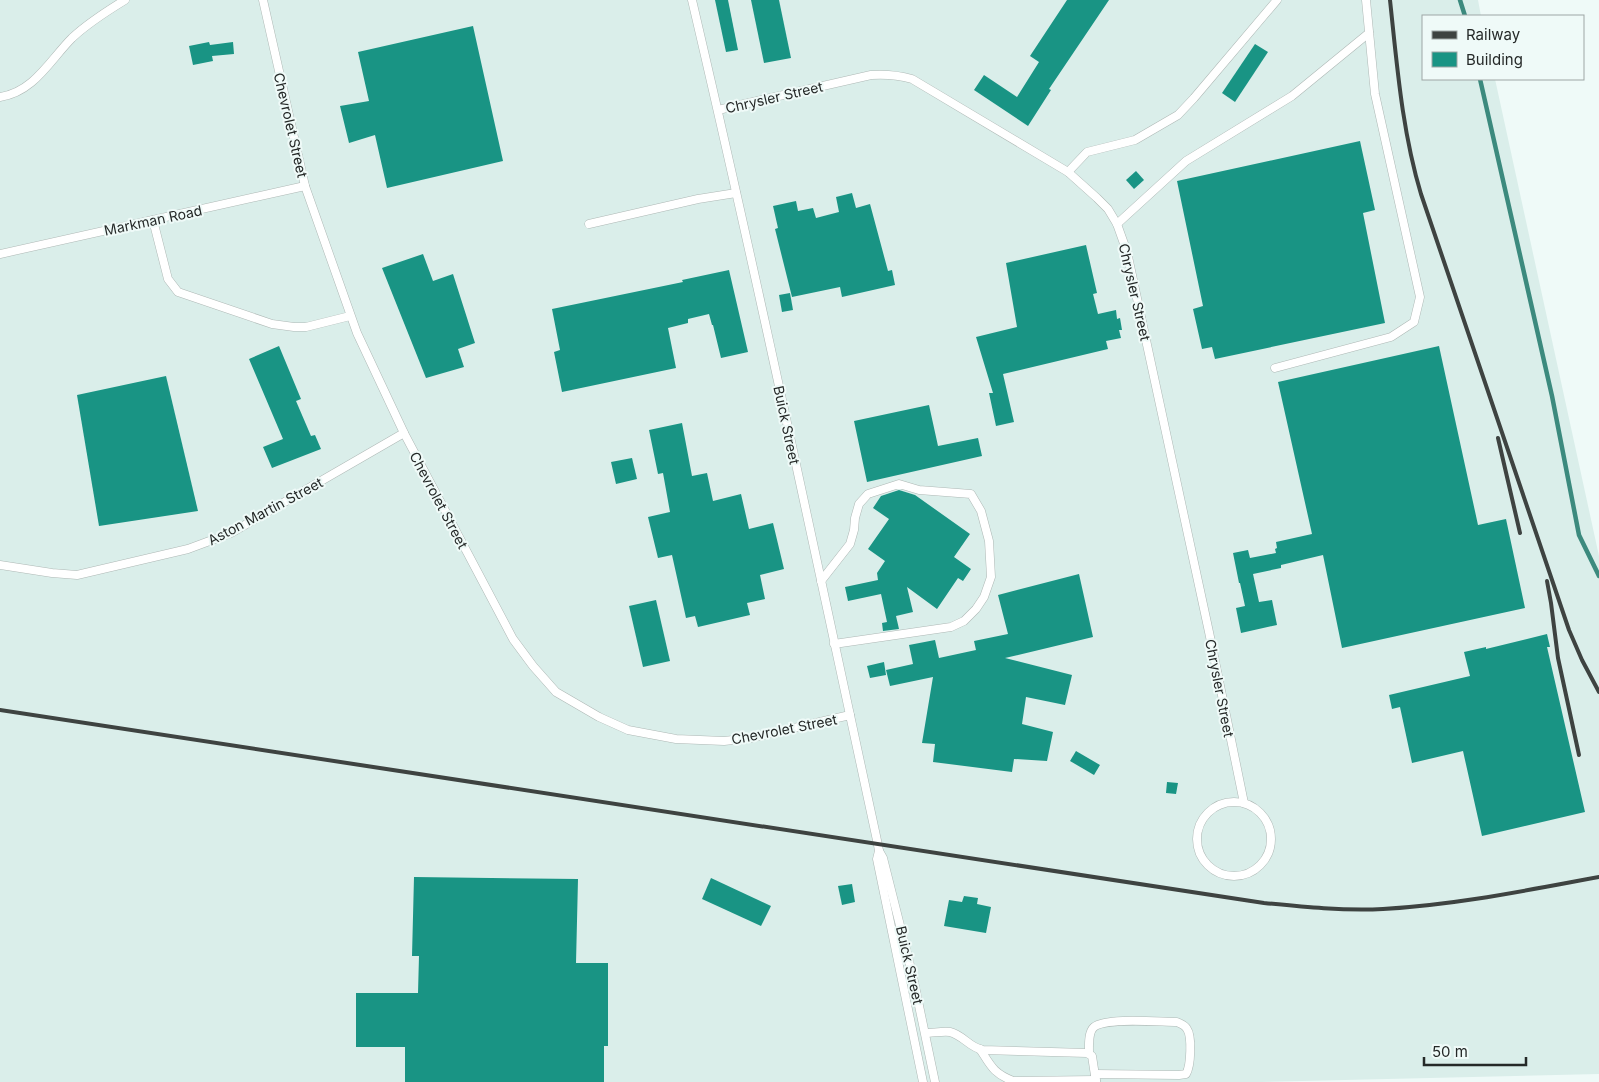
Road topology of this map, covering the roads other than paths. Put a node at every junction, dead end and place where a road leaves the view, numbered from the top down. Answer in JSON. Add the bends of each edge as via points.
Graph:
{"nodes":[{"id":1,"x":125,"y":0,"type":"edge"},
{"id":2,"x":263,"y":0,"type":"edge"},
{"id":3,"x":692,"y":0,"type":"edge"},
{"id":4,"x":1276,"y":0,"type":"edge"},
{"id":5,"x":1366,"y":0,"type":"edge"},
{"id":6,"x":1369,"y":33,"type":"junction"},
{"id":7,"x":0,"y":97,"type":"edge"},
{"id":8,"x":718,"y":110,"type":"junction"},
{"id":9,"x":1068,"y":172,"type":"junction"},
{"id":10,"x":305,"y":186,"type":"junction"},
{"id":11,"x":736,"y":193,"type":"junction"},
{"id":12,"x":153,"y":220,"type":"junction"},
{"id":13,"x":589,"y":224,"type":"dead end"},
{"id":14,"x":1118,"y":224,"type":"junction"},
{"id":15,"x":0,"y":254,"type":"edge"},
{"id":16,"x":350,"y":316,"type":"junction"},
{"id":17,"x":1275,"y":368,"type":"dead end"},
{"id":18,"x":404,"y":433,"type":"junction"},
{"id":19,"x":0,"y":565,"type":"edge"},
{"id":20,"x":820,"y":581,"type":"junction"},
{"id":21,"x":834,"y":644,"type":"junction"},
{"id":22,"x":850,"y":715,"type":"junction"},
{"id":23,"x":1244,"y":803,"type":"junction"},
{"id":24,"x":878,"y":851,"type":"junction"},
{"id":25,"x":926,"y":1034,"type":"junction"},
{"id":26,"x":980,"y":1049,"type":"junction"},
{"id":27,"x":1089,"y":1054,"type":"junction"},
{"id":28,"x":1096,"y":1078,"type":"edge"},
{"id":29,"x":923,"y":1082,"type":"edge"},
{"id":30,"x":935,"y":1082,"type":"edge"}],
"edges":[{"from":1,"to":7,"type":"lane","via":[[73,38],[31,84]]},
{"from":2,"to":10,"type":"lane","name":"Chevrolet Street"},
{"from":3,"to":8,"type":"lane","name":"Buick Street"},
{"from":4,"to":9,"type":"lane","via":[[1178,115],[1135,140],[1087,152]]},
{"from":5,"to":6,"type":"lane"},
{"from":6,"to":14,"type":"lane","via":[[1292,96],[1186,161]]},
{"from":6,"to":17,"type":"lane","via":[[1375,94],[1420,297],[1414,322],[1391,338]]},
{"from":8,"to":9,"type":"lane","name":"Chrysler Street","via":[[871,75],[893,74],[912,79]]},
{"from":8,"to":11,"type":"lane","name":"Buick Street"},
{"from":9,"to":14,"type":"lane","name":"Chrysler Street","via":[[1098,198]]},
{"from":10,"to":12,"type":"lane","name":"Markman Road"},
{"from":10,"to":16,"type":"lane","name":"Chevrolet Street"},
{"from":11,"to":13,"type":"lane"},
{"from":11,"to":20,"type":"lane","name":"Buick Street"},
{"from":12,"to":15,"type":"lane","name":"Markman Road"},
{"from":12,"to":16,"type":"lane","via":[[168,279],[178,292],[272,324],[306,327]]},
{"from":14,"to":23,"type":"lane","name":"Chrysler Street","via":[[1144,330]]},
{"from":16,"to":18,"type":"lane","name":"Chevrolet Street"},
{"from":18,"to":19,"type":"lane","name":"Aston Martin Street","via":[[231,533],[188,549],[77,575]]},
{"from":18,"to":22,"type":"lane","name":"Chevrolet Street","via":[[513,639],[556,692],[576,705],[628,730],[699,741],[751,738]]},
{"from":20,"to":21,"type":"lane","name":"Buick Street"},
{"from":20,"to":21,"type":"lane","via":[[850,544],[859,504],[870,493],[899,484],[919,490],[971,494],[981,511],[989,541],[991,577],[984,597],[964,621],[951,628]]},
{"from":21,"to":22,"type":"lane","name":"Buick Street"},
{"from":22,"to":24,"type":"lane","name":"Buick Street"},
{"from":23,"to":23,"type":"lane","via":[[1266,819],[1271,832],[1271,846],[1257,869],[1231,877],[1207,865],[1199,854],[1196,840],[1199,826],[1217,806],[1230,802]]},
{"from":24,"to":25,"type":"lane","name":"Buick Street","via":[[886,867]]},
{"from":24,"to":29,"type":"lane","name":"Buick Street","via":[[877,860]]},
{"from":25,"to":26,"type":"lane","via":[[950,1032]]},
{"from":25,"to":30,"type":"lane","name":"Buick Street"},
{"from":26,"to":27,"type":"lane"},
{"from":26,"to":28,"type":"lane","via":[[994,1071],[1013,1081]]},
{"from":27,"to":28,"type":"lane"},
{"from":27,"to":28,"type":"lane","via":[[1094,1026],[1110,1022],[1177,1022],[1188,1030],[1190,1059],[1186,1074]]}]}
